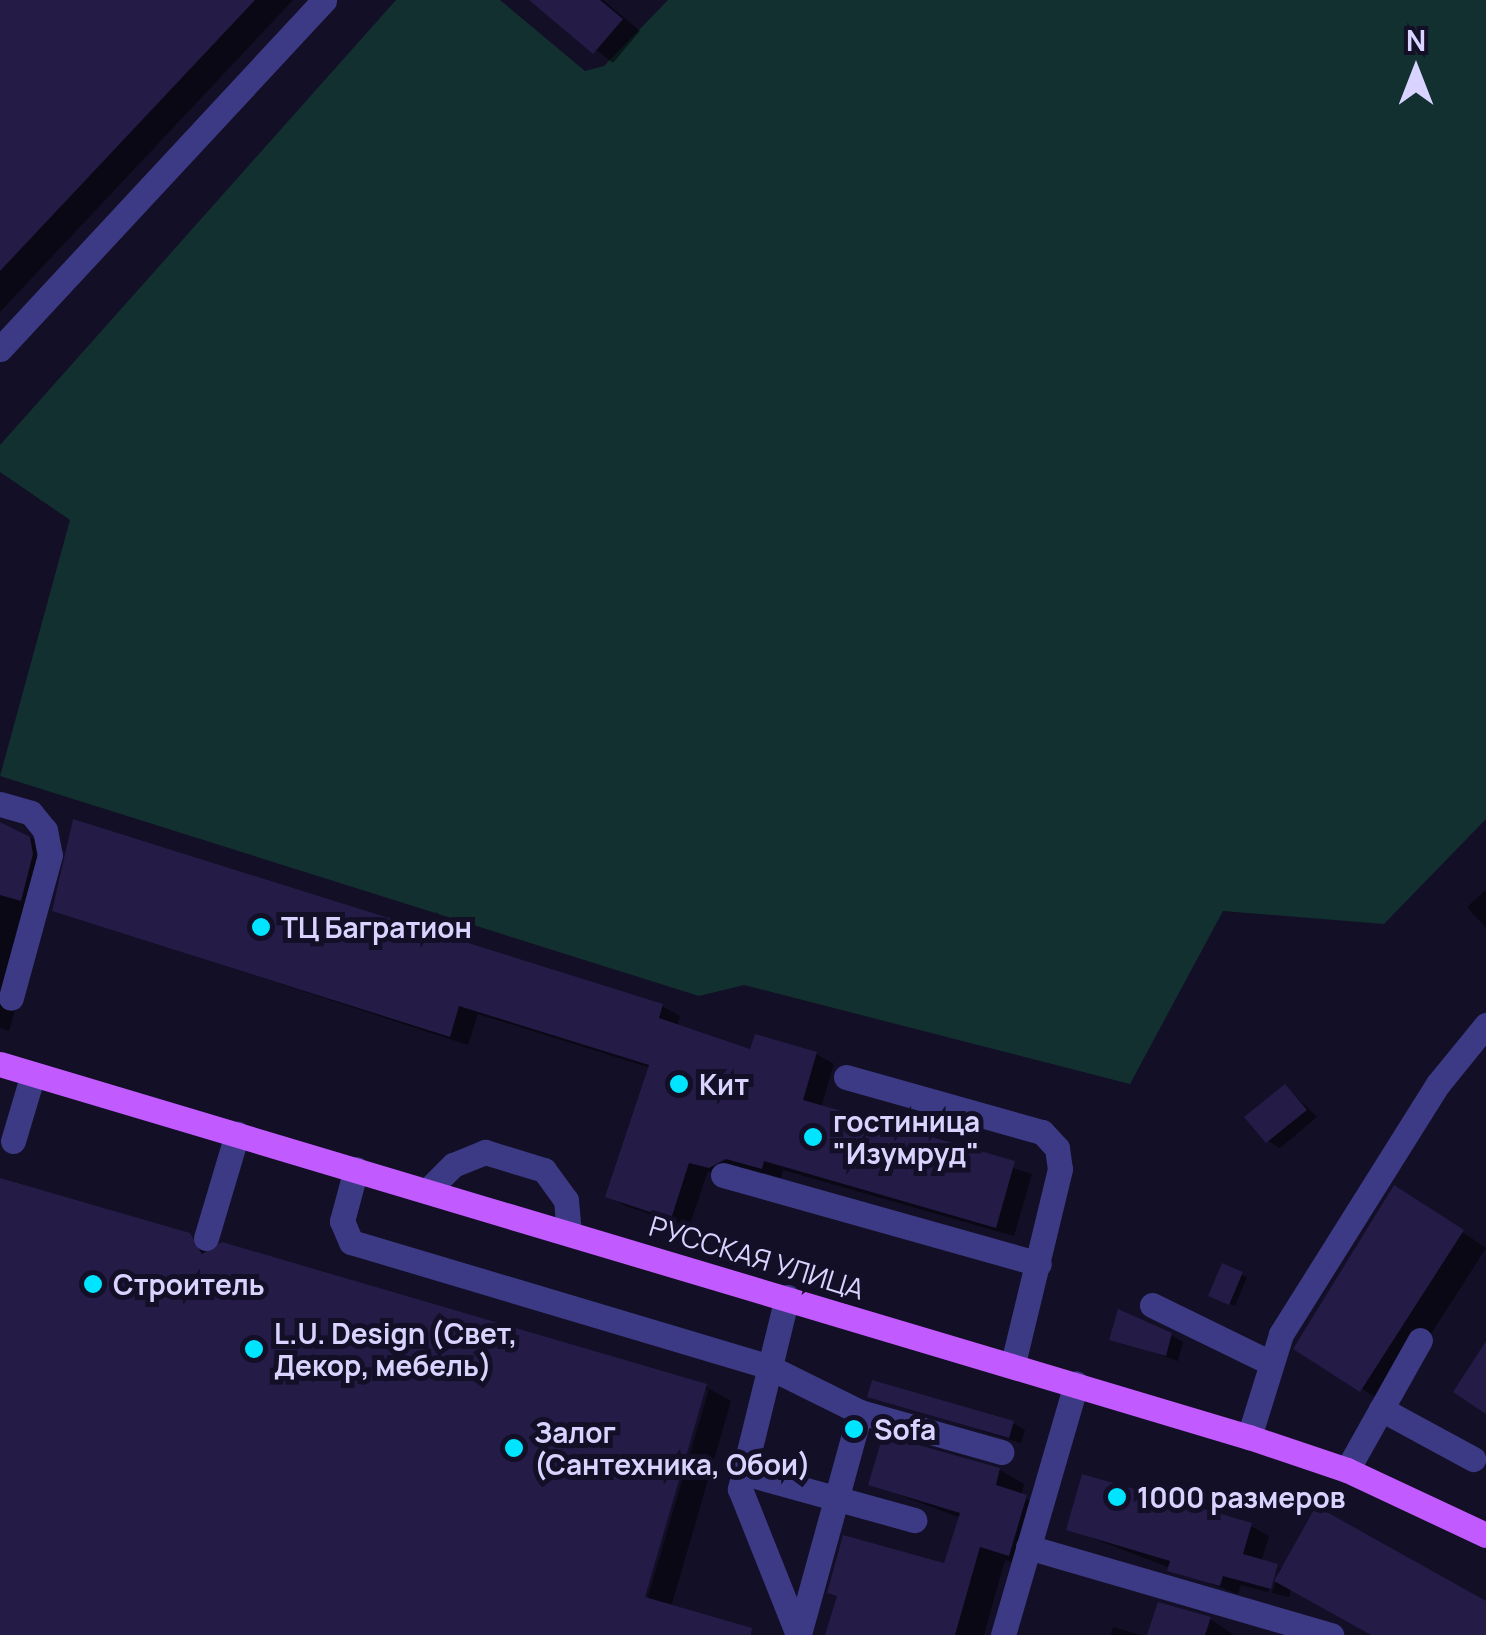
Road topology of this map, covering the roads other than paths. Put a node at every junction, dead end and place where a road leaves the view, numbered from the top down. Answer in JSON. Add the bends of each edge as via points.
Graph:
{"nodes":[{"id":1,"x":324,"y":0,"type":"edge"},
{"id":2,"x":0,"y":349,"type":"edge"},
{"id":3,"x":0,"y":804,"type":"edge"},
{"id":4,"x":11,"y":998,"type":"dead end"},
{"id":5,"x":1486,"y":1024,"type":"edge"},
{"id":6,"x":0,"y":1064,"type":"edge"},
{"id":7,"x":33,"y":1074,"type":"junction"},
{"id":8,"x":846,"y":1077,"type":"dead end"},
{"id":9,"x":237,"y":1134,"type":"junction"},
{"id":10,"x":13,"y":1141,"type":"dead end"},
{"id":11,"x":356,"y":1169,"type":"junction"},
{"id":12,"x":723,"y":1175,"type":"dead end"},
{"id":13,"x":426,"y":1191,"type":"junction"},
{"id":14,"x":569,"y":1233,"type":"junction"},
{"id":15,"x":206,"y":1238,"type":"dead end"},
{"id":16,"x":1038,"y":1264,"type":"junction"},
{"id":17,"x":787,"y":1298,"type":"junction"},
{"id":18,"x":1152,"y":1305,"type":"dead end"},
{"id":19,"x":1420,"y":1340,"type":"dead end"},
{"id":20,"x":1271,"y":1363,"type":"junction"},
{"id":21,"x":1012,"y":1364,"type":"junction"},
{"id":22,"x":769,"y":1367,"type":"junction"},
{"id":23,"x":1076,"y":1383,"type":"junction"},
{"id":24,"x":1380,"y":1409,"type":"junction"},
{"id":25,"x":860,"y":1412,"type":"junction"},
{"id":26,"x":1250,"y":1437,"type":"junction"},
{"id":27,"x":1000,"y":1452,"type":"dead end"},
{"id":28,"x":1473,"y":1459,"type":"dead end"},
{"id":29,"x":1347,"y":1470,"type":"junction"},
{"id":30,"x":741,"y":1472,"type":"junction"},
{"id":31,"x":836,"y":1499,"type":"junction"},
{"id":32,"x":914,"y":1520,"type":"dead end"},
{"id":33,"x":1486,"y":1535,"type":"edge"},
{"id":34,"x":1028,"y":1547,"type":"junction"},
{"id":35,"x":1328,"y":1634,"type":"edge"},
{"id":36,"x":798,"y":1635,"type":"edge"},
{"id":37,"x":1004,"y":1635,"type":"edge"}],
"edges":[{"from":1,"to":2,"type":"lane"},
{"from":3,"to":4,"type":"lane","via":[[31,813],[45,830],[50,855]]},
{"from":5,"to":20,"type":"lane","via":[[1438,1084],[1281,1334]]},
{"from":6,"to":7,"type":"main road","name":"РУССКАЯ УЛИЦА"},
{"from":7,"to":9,"type":"main road","name":"РУССКАЯ УЛИЦА"},
{"from":7,"to":10,"type":"lane"},
{"from":8,"to":16,"type":"lane","via":[[1042,1132],[1057,1148],[1060,1169]]},
{"from":9,"to":11,"type":"main road","name":"РУССКАЯ УЛИЦА"},
{"from":9,"to":15,"type":"lane"},
{"from":11,"to":13,"type":"main road","name":"РУССКАЯ УЛИЦА"},
{"from":11,"to":22,"type":"lane","via":[[342,1222],[351,1242]]},
{"from":12,"to":16,"type":"lane"},
{"from":13,"to":14,"type":"main road","name":"РУССКАЯ УЛИЦА"},
{"from":13,"to":14,"type":"lane","via":[[453,1165],[485,1152],[544,1170],[566,1200]]},
{"from":14,"to":17,"type":"main road","name":"РУССКАЯ УЛИЦА"},
{"from":16,"to":21,"type":"lane"},
{"from":17,"to":21,"type":"main road","name":"РУССКАЯ УЛИЦА"},
{"from":17,"to":22,"type":"lane"},
{"from":18,"to":20,"type":"lane"},
{"from":19,"to":24,"type":"lane"},
{"from":20,"to":26,"type":"lane"},
{"from":21,"to":23,"type":"main road","name":"РУССКАЯ УЛИЦА"},
{"from":22,"to":25,"type":"lane"},
{"from":22,"to":30,"type":"lane"},
{"from":23,"to":26,"type":"main road","name":"РУССКАЯ УЛИЦА"},
{"from":23,"to":34,"type":"lane"},
{"from":24,"to":28,"type":"lane"},
{"from":24,"to":29,"type":"lane"},
{"from":25,"to":27,"type":"lane"},
{"from":25,"to":31,"type":"lane"},
{"from":26,"to":29,"type":"main road","name":"РУССКАЯ УЛИЦА"},
{"from":29,"to":33,"type":"main road","name":"РУССКАЯ УЛИЦА"},
{"from":30,"to":31,"type":"lane"},
{"from":30,"to":36,"type":"lane","via":[[740,1488]]},
{"from":31,"to":32,"type":"lane"},
{"from":31,"to":36,"type":"lane"},
{"from":34,"to":35,"type":"lane"},
{"from":34,"to":37,"type":"lane"}]}
